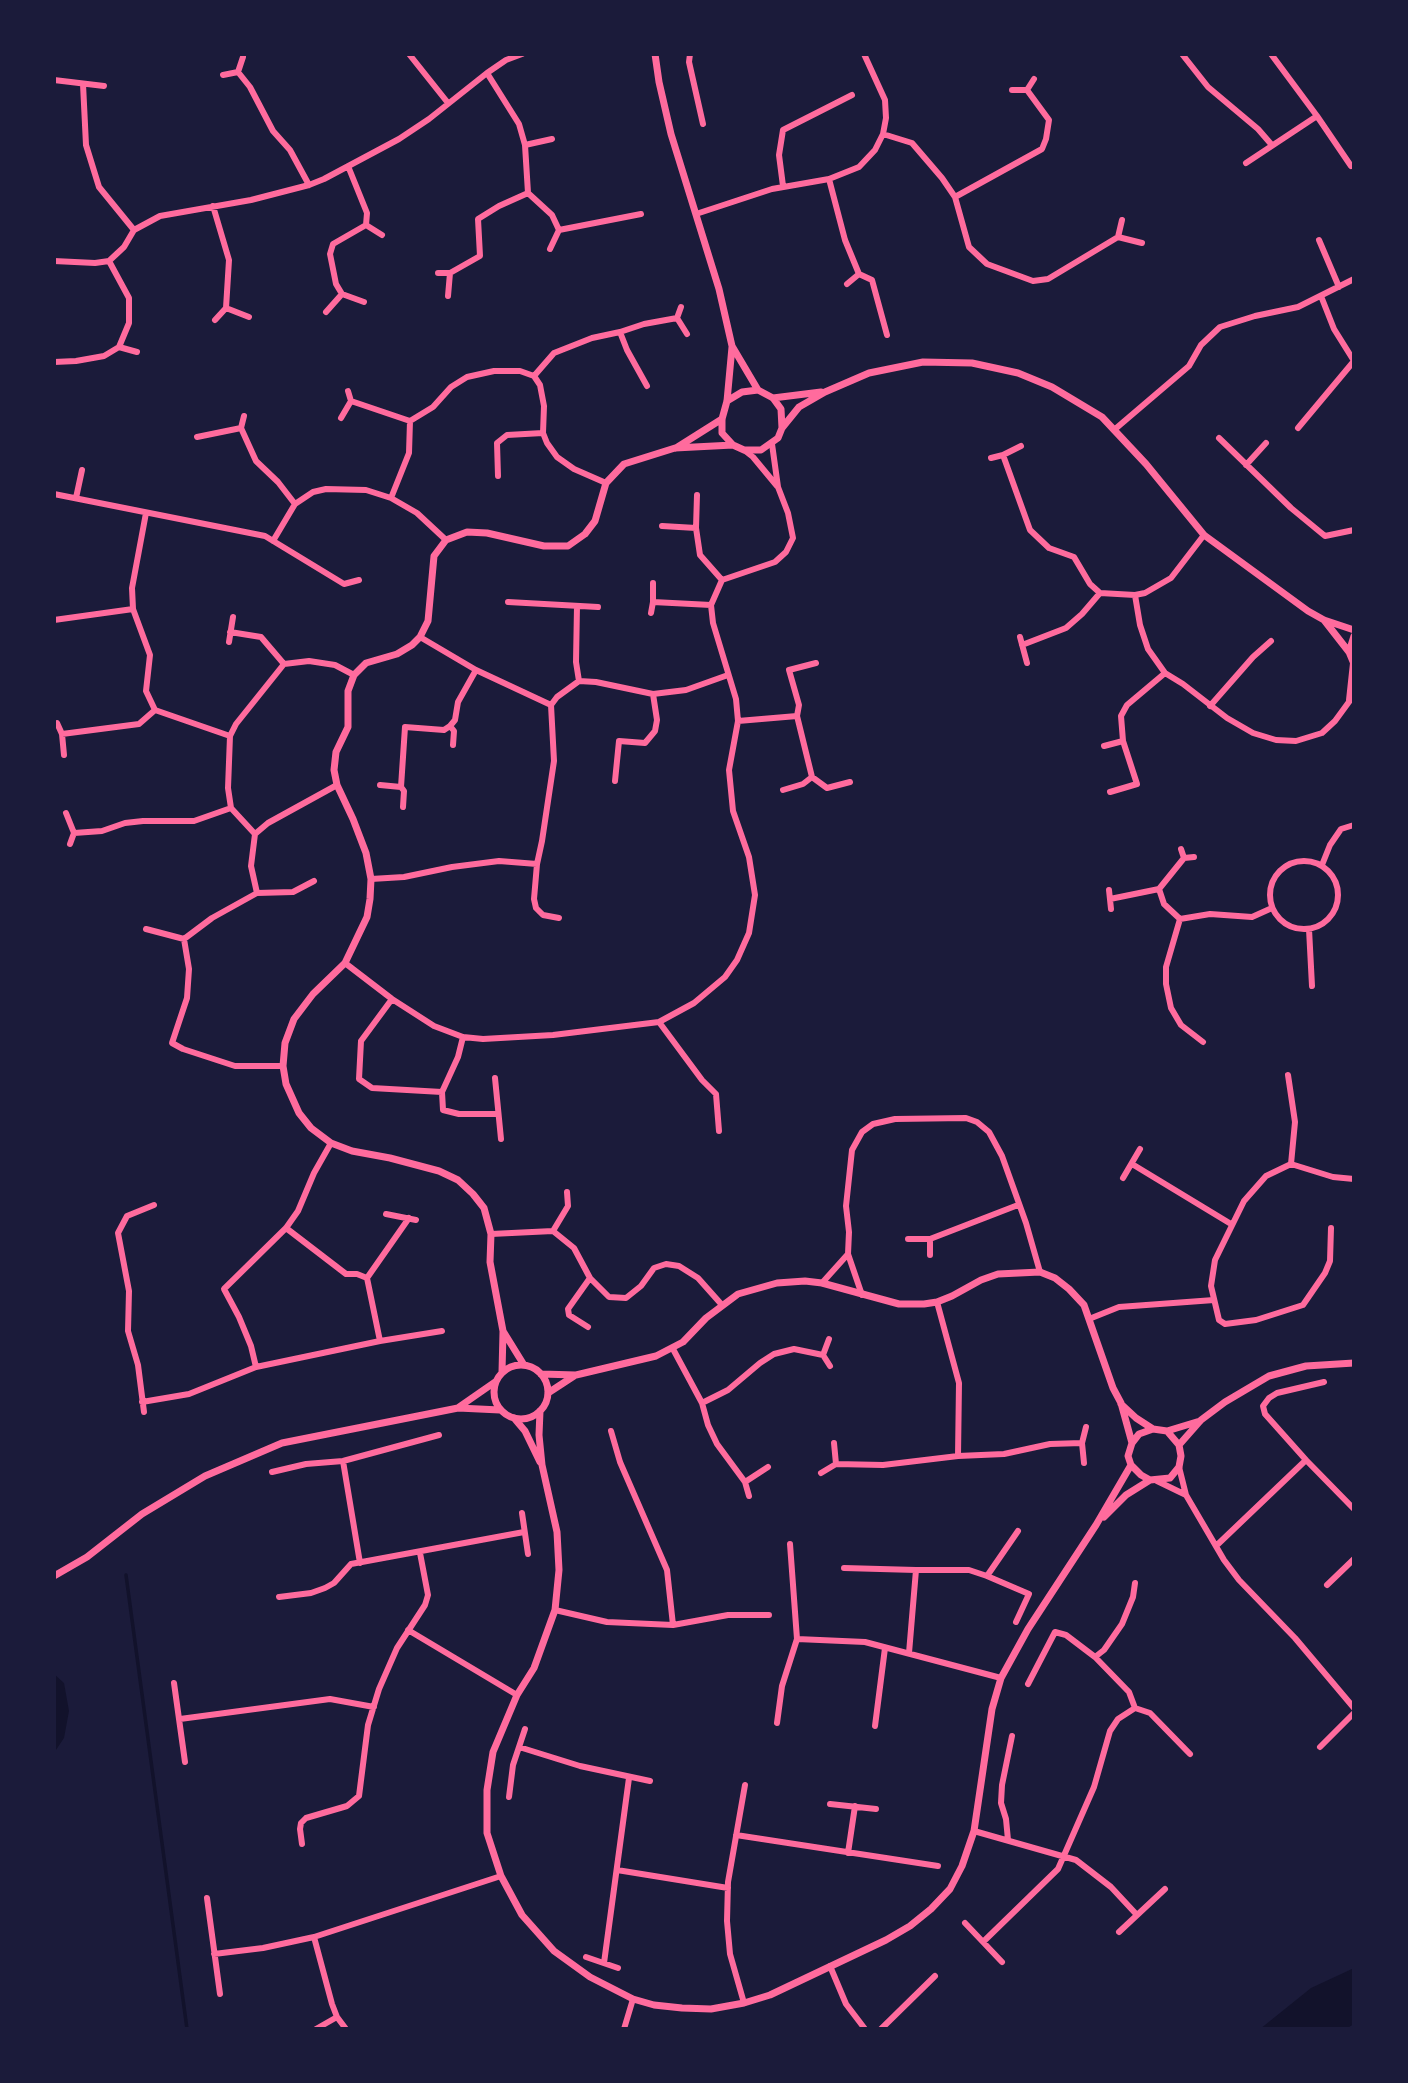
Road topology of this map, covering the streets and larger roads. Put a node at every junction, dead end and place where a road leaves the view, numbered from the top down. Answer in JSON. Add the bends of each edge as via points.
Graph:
{"nodes":[{"id":1,"x":409,"y":54,"type":"edge"},
{"id":2,"x":522,"y":54,"type":"edge"},
{"id":3,"x":655,"y":54,"type":"edge"},
{"id":4,"x":690,"y":54,"type":"edge"},
{"id":5,"x":864,"y":54,"type":"edge"},
{"id":6,"x":1182,"y":54,"type":"edge"},
{"id":7,"x":1270,"y":54,"type":"edge"},
{"id":8,"x":243,"y":57,"type":"dead end"},
{"id":9,"x":238,"y":72,"type":"junction"},
{"id":10,"x":487,"y":73,"type":"junction"},
{"id":11,"x":223,"y":75,"type":"dead end"},
{"id":12,"x":1034,"y":79,"type":"dead end"},
{"id":13,"x":54,"y":80,"type":"edge"},
{"id":14,"x":83,"y":84,"type":"junction"},
{"id":15,"x":104,"y":86,"type":"dead end"},
{"id":16,"x":1012,"y":90,"type":"dead end"},
{"id":17,"x":1027,"y":90,"type":"junction"},
{"id":18,"x":852,"y":95,"type":"dead end"},
{"id":19,"x":449,"y":103,"type":"junction"},
{"id":20,"x":1317,"y":116,"type":"junction"},
{"id":21,"x":703,"y":124,"type":"dead end"},
{"id":22,"x":883,"y":134,"type":"junction"},
{"id":23,"x":552,"y":139,"type":"dead end"},
{"id":24,"x":1271,"y":144,"type":"junction"},
{"id":25,"x":525,"y":145,"type":"junction"},
{"id":26,"x":1246,"y":163,"type":"dead end"},
{"id":27,"x":348,"y":166,"type":"junction"},
{"id":28,"x":1351,"y":166,"type":"dead end"},
{"id":29,"x":829,"y":179,"type":"junction"},
{"id":30,"x":309,"y":186,"type":"junction"},
{"id":31,"x":783,"y":186,"type":"junction"},
{"id":32,"x":528,"y":193,"type":"junction"},
{"id":33,"x":955,"y":197,"type":"junction"},
{"id":34,"x":213,"y":206,"type":"junction"},
{"id":35,"x":696,"y":214,"type":"junction"},
{"id":36,"x":641,"y":215,"type":"dead end"},
{"id":37,"x":1122,"y":220,"type":"dead end"},
{"id":38,"x":366,"y":225,"type":"junction"},
{"id":39,"x":134,"y":230,"type":"junction"},
{"id":40,"x":559,"y":230,"type":"junction"},
{"id":41,"x":382,"y":235,"type":"dead end"},
{"id":42,"x":1118,"y":237,"type":"junction"},
{"id":43,"x":1318,"y":240,"type":"dead end"},
{"id":44,"x":1142,"y":243,"type":"dead end"},
{"id":45,"x":550,"y":249,"type":"dead end"},
{"id":46,"x":54,"y":261,"type":"edge"},
{"id":47,"x":108,"y":261,"type":"junction"},
{"id":48,"x":438,"y":273,"type":"dead end"},
{"id":49,"x":450,"y":273,"type":"junction"},
{"id":50,"x":859,"y":274,"type":"junction"},
{"id":51,"x":1354,"y":279,"type":"edge"},
{"id":52,"x":847,"y":284,"type":"dead end"},
{"id":53,"x":1339,"y":287,"type":"junction"},
{"id":54,"x":342,"y":294,"type":"junction"},
{"id":55,"x":448,"y":296,"type":"dead end"},
{"id":56,"x":1321,"y":296,"type":"junction"},
{"id":57,"x":364,"y":302,"type":"dead end"},
{"id":58,"x":681,"y":307,"type":"dead end"},
{"id":59,"x":226,"y":308,"type":"junction"},
{"id":60,"x":326,"y":312,"type":"dead end"},
{"id":61,"x":249,"y":317,"type":"dead end"},
{"id":62,"x":677,"y":318,"type":"junction"},
{"id":63,"x":215,"y":320,"type":"dead end"},
{"id":64,"x":620,"y":332,"type":"junction"},
{"id":65,"x":687,"y":334,"type":"dead end"},
{"id":66,"x":887,"y":335,"type":"dead end"},
{"id":67,"x":732,"y":346,"type":"junction"},
{"id":68,"x":119,"y":347,"type":"junction"},
{"id":69,"x":136,"y":352,"type":"dead end"},
{"id":70,"x":1354,"y":361,"type":"edge"},
{"id":71,"x":54,"y":362,"type":"edge"},
{"id":72,"x":534,"y":376,"type":"junction"},
{"id":73,"x":647,"y":386,"type":"dead end"},
{"id":74,"x":758,"y":390,"type":"junction"},
{"id":75,"x":348,"y":391,"type":"dead end"},
{"id":76,"x":825,"y":392,"type":"junction"},
{"id":77,"x":773,"y":398,"type":"junction"},
{"id":78,"x":351,"y":401,"type":"junction"},
{"id":79,"x":727,"y":401,"type":"junction"},
{"id":80,"x":244,"y":416,"type":"dead end"},
{"id":81,"x":341,"y":418,"type":"dead end"},
{"id":82,"x":722,"y":419,"type":"junction"},
{"id":83,"x":410,"y":421,"type":"junction"},
{"id":84,"x":241,"y":428,"type":"junction"},
{"id":85,"x":782,"y":428,"type":"junction"},
{"id":86,"x":1298,"y":428,"type":"dead end"},
{"id":87,"x":1114,"y":430,"type":"junction"},
{"id":88,"x":543,"y":433,"type":"junction"},
{"id":89,"x":197,"y":437,"type":"dead end"},
{"id":90,"x":1219,"y":438,"type":"dead end"},
{"id":91,"x":1266,"y":443,"type":"dead end"},
{"id":92,"x":772,"y":444,"type":"junction"},
{"id":93,"x":733,"y":445,"type":"junction"},
{"id":94,"x":1020,"y":446,"type":"dead end"},
{"id":95,"x":675,"y":448,"type":"junction"},
{"id":96,"x":744,"y":450,"type":"junction"},
{"id":97,"x":1003,"y":455,"type":"junction"},
{"id":98,"x":991,"y":458,"type":"dead end"},
{"id":99,"x":1247,"y":465,"type":"junction"},
{"id":100,"x":82,"y":470,"type":"dead end"},
{"id":101,"x":498,"y":476,"type":"dead end"},
{"id":102,"x":606,"y":483,"type":"junction"},
{"id":103,"x":778,"y":487,"type":"junction"},
{"id":104,"x":54,"y":494,"type":"edge"},
{"id":105,"x":697,"y":495,"type":"dead end"},
{"id":106,"x":76,"y":498,"type":"junction"},
{"id":107,"x":391,"y":498,"type":"junction"},
{"id":108,"x":295,"y":504,"type":"junction"},
{"id":109,"x":146,"y":513,"type":"junction"},
{"id":110,"x":662,"y":526,"type":"dead end"},
{"id":111,"x":696,"y":528,"type":"junction"},
{"id":112,"x":1354,"y":530,"type":"edge"},
{"id":113,"x":1204,"y":535,"type":"junction"},
{"id":114,"x":446,"y":540,"type":"junction"},
{"id":115,"x":273,"y":541,"type":"junction"},
{"id":116,"x":359,"y":580,"type":"dead end"},
{"id":117,"x":722,"y":580,"type":"junction"},
{"id":118,"x":653,"y":583,"type":"dead end"},
{"id":119,"x":1100,"y":593,"type":"junction"},
{"id":120,"x":1135,"y":596,"type":"junction"},
{"id":121,"x":508,"y":602,"type":"dead end"},
{"id":122,"x":653,"y":602,"type":"junction"},
{"id":123,"x":711,"y":605,"type":"junction"},
{"id":124,"x":577,"y":606,"type":"junction"},
{"id":125,"x":598,"y":607,"type":"dead end"},
{"id":126,"x":133,"y":609,"type":"junction"},
{"id":127,"x":651,"y":613,"type":"dead end"},
{"id":128,"x":233,"y":617,"type":"dead end"},
{"id":129,"x":54,"y":620,"type":"edge"},
{"id":130,"x":1324,"y":620,"type":"junction"},
{"id":131,"x":1354,"y":630,"type":"edge"},
{"id":132,"x":230,"y":632,"type":"junction"},
{"id":133,"x":1354,"y":636,"type":"edge"},
{"id":134,"x":420,"y":637,"type":"junction"},
{"id":135,"x":1271,"y":641,"type":"dead end"},
{"id":136,"x":229,"y":642,"type":"dead end"},
{"id":137,"x":1349,"y":652,"type":"junction"},
{"id":138,"x":816,"y":663,"type":"dead end"},
{"id":139,"x":1027,"y":663,"type":"dead end"},
{"id":140,"x":284,"y":664,"type":"junction"},
{"id":141,"x":1353,"y":664,"type":"edge"},
{"id":142,"x":476,"y":670,"type":"junction"},
{"id":143,"x":1165,"y":673,"type":"junction"},
{"id":144,"x":354,"y":675,"type":"junction"},
{"id":145,"x":728,"y":675,"type":"junction"},
{"id":146,"x":579,"y":681,"type":"junction"},
{"id":147,"x":653,"y":694,"type":"junction"},
{"id":148,"x":1351,"y":699,"type":"edge"},
{"id":149,"x":551,"y":705,"type":"junction"},
{"id":150,"x":1210,"y":706,"type":"junction"},
{"id":151,"x":155,"y":710,"type":"junction"},
{"id":152,"x":797,"y":716,"type":"junction"},
{"id":153,"x":738,"y":721,"type":"junction"},
{"id":154,"x":57,"y":723,"type":"dead end"},
{"id":155,"x":450,"y":726,"type":"junction"},
{"id":156,"x":62,"y":734,"type":"junction"},
{"id":157,"x":230,"y":736,"type":"junction"},
{"id":158,"x":1123,"y":741,"type":"junction"},
{"id":159,"x":453,"y":745,"type":"dead end"},
{"id":160,"x":1104,"y":746,"type":"dead end"},
{"id":161,"x":64,"y":755,"type":"dead end"},
{"id":162,"x":812,"y":778,"type":"junction"},
{"id":163,"x":615,"y":780,"type":"dead end"},
{"id":164,"x":850,"y":782,"type":"dead end"},
{"id":165,"x":337,"y":785,"type":"junction"},
{"id":166,"x":380,"y":785,"type":"dead end"},
{"id":167,"x":401,"y":787,"type":"junction"},
{"id":168,"x":783,"y":790,"type":"dead end"},
{"id":169,"x":1110,"y":792,"type":"dead end"},
{"id":170,"x":403,"y":807,"type":"dead end"},
{"id":171,"x":231,"y":808,"type":"junction"},
{"id":172,"x":66,"y":813,"type":"dead end"},
{"id":173,"x":1354,"y":825,"type":"edge"},
{"id":174,"x":74,"y":832,"type":"junction"},
{"id":175,"x":256,"y":834,"type":"junction"},
{"id":176,"x":70,"y":844,"type":"dead end"},
{"id":177,"x":1181,"y":849,"type":"dead end"},
{"id":178,"x":1195,"y":857,"type":"dead end"},
{"id":179,"x":1184,"y":858,"type":"junction"},
{"id":180,"x":537,"y":864,"type":"junction"},
{"id":181,"x":1322,"y":865,"type":"junction"},
{"id":182,"x":371,"y":879,"type":"junction"},
{"id":183,"x":314,"y":881,"type":"dead end"},
{"id":184,"x":1159,"y":889,"type":"junction"},
{"id":185,"x":1109,"y":890,"type":"dead end"},
{"id":186,"x":257,"y":893,"type":"junction"},
{"id":187,"x":1110,"y":899,"type":"junction"},
{"id":188,"x":1272,"y":908,"type":"junction"},
{"id":189,"x":1111,"y":909,"type":"dead end"},
{"id":190,"x":559,"y":918,"type":"dead end"},
{"id":191,"x":1180,"y":919,"type":"junction"},
{"id":192,"x":146,"y":929,"type":"dead end"},
{"id":193,"x":1310,"y":929,"type":"junction"},
{"id":194,"x":184,"y":939,"type":"junction"},
{"id":195,"x":345,"y":963,"type":"junction"},
{"id":196,"x":1312,"y":986,"type":"dead end"},
{"id":197,"x":392,"y":999,"type":"junction"},
{"id":198,"x":659,"y":1022,"type":"junction"},
{"id":199,"x":463,"y":1037,"type":"junction"},
{"id":200,"x":1203,"y":1042,"type":"dead end"},
{"id":201,"x":283,"y":1066,"type":"junction"},
{"id":202,"x":1288,"y":1075,"type":"dead end"},
{"id":203,"x":495,"y":1078,"type":"dead end"},
{"id":204,"x":442,"y":1092,"type":"junction"},
{"id":205,"x":498,"y":1114,"type":"junction"},
{"id":206,"x":719,"y":1132,"type":"dead end"},
{"id":207,"x":501,"y":1139,"type":"dead end"},
{"id":208,"x":331,"y":1143,"type":"junction"},
{"id":209,"x":1140,"y":1149,"type":"dead end"},
{"id":210,"x":1132,"y":1164,"type":"junction"},
{"id":211,"x":1291,"y":1164,"type":"junction"},
{"id":212,"x":1123,"y":1178,"type":"dead end"},
{"id":213,"x":1354,"y":1179,"type":"edge"},
{"id":214,"x":567,"y":1192,"type":"dead end"},
{"id":215,"x":153,"y":1205,"type":"dead end"},
{"id":216,"x":1018,"y":1205,"type":"junction"},
{"id":217,"x":386,"y":1214,"type":"dead end"},
{"id":218,"x":1231,"y":1224,"type":"junction"},
{"id":219,"x":286,"y":1228,"type":"junction"},
{"id":220,"x":1331,"y":1228,"type":"dead end"},
{"id":221,"x":553,"y":1231,"type":"junction"},
{"id":222,"x":491,"y":1234,"type":"junction"},
{"id":223,"x":908,"y":1239,"type":"dead end"},
{"id":224,"x":930,"y":1239,"type":"junction"},
{"id":225,"x":848,"y":1254,"type":"junction"},
{"id":226,"x":930,"y":1255,"type":"dead end"},
{"id":227,"x":1040,"y":1272,"type":"junction"},
{"id":228,"x":367,"y":1278,"type":"junction"},
{"id":229,"x":590,"y":1278,"type":"junction"},
{"id":230,"x":822,"y":1283,"type":"junction"},
{"id":231,"x":862,"y":1295,"type":"junction"},
{"id":232,"x":1214,"y":1300,"type":"junction"},
{"id":233,"x":937,"y":1302,"type":"junction"},
{"id":234,"x":722,"y":1305,"type":"junction"},
{"id":235,"x":1089,"y":1319,"type":"junction"},
{"id":236,"x":588,"y":1327,"type":"dead end"},
{"id":237,"x":442,"y":1331,"type":"dead end"},
{"id":238,"x":503,"y":1331,"type":"junction"},
{"id":239,"x":829,"y":1339,"type":"dead end"},
{"id":240,"x":380,"y":1341,"type":"junction"},
{"id":241,"x":673,"y":1349,"type":"junction"},
{"id":242,"x":823,"y":1355,"type":"junction"},
{"id":243,"x":1354,"y":1363,"type":"edge"},
{"id":244,"x":524,"y":1365,"type":"junction"},
{"id":245,"x":830,"y":1366,"type":"dead end"},
{"id":246,"x":256,"y":1367,"type":"junction"},
{"id":247,"x":502,"y":1372,"type":"junction"},
{"id":248,"x":541,"y":1374,"type":"junction"},
{"id":249,"x":576,"y":1375,"type":"junction"},
{"id":250,"x":496,"y":1381,"type":"junction"},
{"id":251,"x":1324,"y":1382,"type":"dead end"},
{"id":252,"x":548,"y":1393,"type":"junction"},
{"id":253,"x":142,"y":1402,"type":"junction"},
{"id":254,"x":702,"y":1403,"type":"junction"},
{"id":255,"x":1121,"y":1403,"type":"junction"},
{"id":256,"x":458,"y":1408,"type":"junction"},
{"id":257,"x":500,"y":1410,"type":"junction"},
{"id":258,"x":540,"y":1411,"type":"junction"},
{"id":259,"x":144,"y":1412,"type":"dead end"},
{"id":260,"x":514,"y":1418,"type":"junction"},
{"id":261,"x":1201,"y":1420,"type":"junction"},
{"id":262,"x":1086,"y":1427,"type":"dead end"},
{"id":263,"x":1153,"y":1429,"type":"junction"},
{"id":264,"x":611,"y":1431,"type":"dead end"},
{"id":265,"x":1167,"y":1431,"type":"junction"},
{"id":266,"x":439,"y":1435,"type":"dead end"},
{"id":267,"x":834,"y":1443,"type":"dead end"},
{"id":268,"x":1082,"y":1443,"type":"junction"},
{"id":269,"x":1132,"y":1443,"type":"junction"},
{"id":270,"x":1179,"y":1445,"type":"junction"},
{"id":271,"x":958,"y":1456,"type":"junction"},
{"id":272,"x":1306,"y":1460,"type":"junction"},
{"id":273,"x":343,"y":1461,"type":"junction"},
{"id":274,"x":1084,"y":1463,"type":"dead end"},
{"id":275,"x":836,"y":1464,"type":"junction"},
{"id":276,"x":542,"y":1465,"type":"junction"},
{"id":277,"x":1131,"y":1465,"type":"junction"},
{"id":278,"x":768,"y":1467,"type":"dead end"},
{"id":279,"x":1179,"y":1467,"type":"junction"},
{"id":280,"x":272,"y":1472,"type":"dead end"},
{"id":281,"x":821,"y":1473,"type":"dead end"},
{"id":282,"x":1153,"y":1480,"type":"junction"},
{"id":283,"x":745,"y":1482,"type":"junction"},
{"id":284,"x":1186,"y":1495,"type":"junction"},
{"id":285,"x":749,"y":1496,"type":"dead end"},
{"id":286,"x":1354,"y":1509,"type":"edge"},
{"id":287,"x":522,"y":1513,"type":"dead end"},
{"id":288,"x":1096,"y":1525,"type":"junction"},
{"id":289,"x":1018,"y":1531,"type":"dead end"},
{"id":290,"x":524,"y":1532,"type":"junction"},
{"id":291,"x":790,"y":1544,"type":"dead end"},
{"id":292,"x":1216,"y":1546,"type":"junction"},
{"id":293,"x":420,"y":1553,"type":"junction"},
{"id":294,"x":528,"y":1554,"type":"dead end"},
{"id":295,"x":1354,"y":1559,"type":"edge"},
{"id":296,"x":360,"y":1563,"type":"junction"},
{"id":297,"x":844,"y":1568,"type":"dead end"},
{"id":298,"x":916,"y":1570,"type":"junction"},
{"id":299,"x":54,"y":1576,"type":"edge"},
{"id":300,"x":987,"y":1576,"type":"junction"},
{"id":301,"x":1135,"y":1583,"type":"dead end"},
{"id":302,"x":1327,"y":1586,"type":"dead end"},
{"id":303,"x":279,"y":1597,"type":"dead end"},
{"id":304,"x":555,"y":1610,"type":"junction"},
{"id":305,"x":769,"y":1615,"type":"dead end"},
{"id":306,"x":1016,"y":1622,"type":"dead end"},
{"id":307,"x":673,"y":1625,"type":"junction"},
{"id":308,"x":408,"y":1630,"type":"junction"},
{"id":309,"x":797,"y":1639,"type":"junction"},
{"id":310,"x":885,"y":1648,"type":"junction"},
{"id":311,"x":909,"y":1653,"type":"junction"},
{"id":312,"x":1095,"y":1657,"type":"junction"},
{"id":313,"x":1001,"y":1678,"type":"junction"},
{"id":314,"x":174,"y":1683,"type":"dead end"},
{"id":315,"x":1028,"y":1684,"type":"dead end"},
{"id":316,"x":517,"y":1695,"type":"junction"},
{"id":317,"x":374,"y":1707,"type":"junction"},
{"id":318,"x":1135,"y":1708,"type":"junction"},
{"id":319,"x":1354,"y":1708,"type":"edge"},
{"id":320,"x":1354,"y":1713,"type":"edge"},
{"id":321,"x":180,"y":1719,"type":"junction"},
{"id":322,"x":776,"y":1723,"type":"dead end"},
{"id":323,"x":874,"y":1726,"type":"dead end"},
{"id":324,"x":525,"y":1729,"type":"dead end"},
{"id":325,"x":1012,"y":1735,"type":"dead end"},
{"id":326,"x":519,"y":1747,"type":"junction"},
{"id":327,"x":1320,"y":1747,"type":"dead end"},
{"id":328,"x":1190,"y":1754,"type":"dead end"},
{"id":329,"x":184,"y":1762,"type":"dead end"},
{"id":330,"x":629,"y":1778,"type":"junction"},
{"id":331,"x":650,"y":1781,"type":"dead end"},
{"id":332,"x":745,"y":1785,"type":"dead end"},
{"id":333,"x":509,"y":1797,"type":"dead end"},
{"id":334,"x":831,"y":1804,"type":"dead end"},
{"id":335,"x":855,"y":1806,"type":"junction"},
{"id":336,"x":876,"y":1809,"type":"dead end"},
{"id":337,"x":974,"y":1831,"type":"junction"},
{"id":338,"x":736,"y":1835,"type":"junction"},
{"id":339,"x":1007,"y":1840,"type":"junction"},
{"id":340,"x":302,"y":1844,"type":"dead end"},
{"id":341,"x":848,"y":1853,"type":"junction"},
{"id":342,"x":1066,"y":1856,"type":"junction"},
{"id":343,"x":938,"y":1866,"type":"dead end"},
{"id":344,"x":617,"y":1870,"type":"junction"},
{"id":345,"x":501,"y":1876,"type":"junction"},
{"id":346,"x":728,"y":1888,"type":"junction"},
{"id":347,"x":1165,"y":1889,"type":"dead end"},
{"id":348,"x":207,"y":1898,"type":"dead end"},
{"id":349,"x":1137,"y":1915,"type":"junction"},
{"id":350,"x":965,"y":1923,"type":"dead end"},
{"id":351,"x":1119,"y":1932,"type":"dead end"},
{"id":352,"x":314,"y":1937,"type":"junction"},
{"id":353,"x":983,"y":1942,"type":"junction"},
{"id":354,"x":214,"y":1954,"type":"junction"},
{"id":355,"x":586,"y":1957,"type":"dead end"},
{"id":356,"x":1002,"y":1962,"type":"dead end"},
{"id":357,"x":604,"y":1963,"type":"junction"},
{"id":358,"x":830,"y":1966,"type":"junction"},
{"id":359,"x":618,"y":1968,"type":"dead end"},
{"id":360,"x":935,"y":1976,"type":"dead end"},
{"id":361,"x":220,"y":1994,"type":"dead end"},
{"id":362,"x":633,"y":1999,"type":"junction"},
{"id":363,"x":744,"y":2003,"type":"junction"},
{"id":364,"x":337,"y":2017,"type":"junction"},
{"id":365,"x":316,"y":2029,"type":"edge"},
{"id":366,"x":346,"y":2029,"type":"edge"},
{"id":367,"x":624,"y":2029,"type":"edge"},
{"id":368,"x":865,"y":2029,"type":"edge"},
{"id":369,"x":881,"y":2029,"type":"edge"}],
"edges":[{"from":1,"to":19,"type":"street"},
{"from":2,"to":10,"type":"street"},
{"from":3,"to":35,"type":"street","via":[[671,134]]},
{"from":4,"to":21,"type":"street"},
{"from":5,"to":22,"type":"street","via":[[885,100]]},
{"from":6,"to":24,"type":"street","via":[[1208,87]]},
{"from":7,"to":20,"type":"street"},
{"from":8,"to":9,"type":"street"},
{"from":9,"to":11,"type":"street"},
{"from":9,"to":30,"type":"street"},
{"from":10,"to":19,"type":"street"},
{"from":10,"to":25,"type":"street","via":[[519,124]]},
{"from":12,"to":17,"type":"street"},
{"from":13,"to":14,"type":"street"},
{"from":14,"to":15,"type":"street"},
{"from":14,"to":39,"type":"street","via":[[86,145],[99,187]]},
{"from":16,"to":17,"type":"street"},
{"from":17,"to":33,"type":"street","via":[[1049,120],[1042,149]]},
{"from":18,"to":31,"type":"street","via":[[783,130],[779,155]]},
{"from":19,"to":27,"type":"street","via":[[399,139]]},
{"from":20,"to":24,"type":"street"},
{"from":20,"to":28,"type":"street"},
{"from":22,"to":29,"type":"street","via":[[859,167]]},
{"from":22,"to":33,"type":"street","via":[[912,143]]},
{"from":23,"to":25,"type":"street"},
{"from":24,"to":26,"type":"street"},
{"from":25,"to":32,"type":"street"},
{"from":27,"to":30,"type":"street"},
{"from":27,"to":38,"type":"street","via":[[367,214]]},
{"from":29,"to":31,"type":"street"},
{"from":29,"to":50,"type":"street"},
{"from":30,"to":34,"type":"street"},
{"from":31,"to":35,"type":"street"},
{"from":32,"to":40,"type":"street","via":[[552,215]]},
{"from":32,"to":49,"type":"street","via":[[478,219],[480,256]]},
{"from":33,"to":42,"type":"street","via":[[969,247],[987,264],[1033,281],[1048,279]]},
{"from":34,"to":39,"type":"street","via":[[160,216]]},
{"from":34,"to":59,"type":"street","via":[[229,260]]},
{"from":35,"to":67,"type":"street"},
{"from":36,"to":40,"type":"street"},
{"from":37,"to":42,"type":"street"},
{"from":38,"to":41,"type":"street"},
{"from":38,"to":54,"type":"street","via":[[333,244],[330,254]]},
{"from":39,"to":47,"type":"street"},
{"from":40,"to":45,"type":"street"},
{"from":42,"to":44,"type":"street"},
{"from":43,"to":53,"type":"street"},
{"from":46,"to":47,"type":"street"},
{"from":47,"to":68,"type":"street","via":[[129,298],[129,323]]},
{"from":48,"to":49,"type":"street"},
{"from":49,"to":55,"type":"street"},
{"from":50,"to":52,"type":"street"},
{"from":50,"to":66,"type":"street","via":[[872,281]]},
{"from":51,"to":53,"type":"street"},
{"from":53,"to":56,"type":"street"},
{"from":54,"to":57,"type":"street"},
{"from":54,"to":60,"type":"street"},
{"from":56,"to":70,"type":"street"},
{"from":56,"to":87,"type":"street","via":[[1298,307],[1220,327],[1201,345],[1189,366]]},
{"from":58,"to":62,"type":"street"},
{"from":59,"to":61,"type":"street"},
{"from":59,"to":63,"type":"street"},
{"from":62,"to":64,"type":"street"},
{"from":62,"to":65,"type":"street"},
{"from":64,"to":72,"type":"street","via":[[554,353]]},
{"from":64,"to":73,"type":"street"},
{"from":67,"to":74,"type":"street"},
{"from":67,"to":79,"type":"street"},
{"from":68,"to":69,"type":"street"},
{"from":68,"to":71,"type":"street","via":[[104,356]]},
{"from":70,"to":86,"type":"street"},
{"from":72,"to":83,"type":"street","via":[[508,370],[467,377]]},
{"from":72,"to":88,"type":"street","via":[[544,406]]},
{"from":74,"to":77,"type":"street"},
{"from":74,"to":79,"type":"street"},
{"from":75,"to":78,"type":"street"},
{"from":76,"to":77,"type":"street"},
{"from":76,"to":85,"type":"street","via":[[799,407]]},
{"from":76,"to":87,"type":"street","via":[[869,373],[923,362],[972,363],[1018,373],[1052,387],[1102,416]]},
{"from":77,"to":85,"type":"street","via":[[781,409]]},
{"from":78,"to":81,"type":"street"},
{"from":78,"to":83,"type":"street"},
{"from":79,"to":82,"type":"street"},
{"from":80,"to":84,"type":"street"},
{"from":82,"to":93,"type":"street","via":[[722,433]]},
{"from":82,"to":95,"type":"street"},
{"from":83,"to":107,"type":"street","via":[[409,453]]},
{"from":84,"to":89,"type":"street"},
{"from":84,"to":108,"type":"street","via":[[256,461]]},
{"from":85,"to":92,"type":"street"},
{"from":87,"to":113,"type":"street"},
{"from":88,"to":101,"type":"street","via":[[507,435],[497,443]]},
{"from":88,"to":102,"type":"street","via":[[557,457]]},
{"from":90,"to":99,"type":"street"},
{"from":91,"to":99,"type":"street"},
{"from":92,"to":96,"type":"street","via":[[761,450]]},
{"from":92,"to":103,"type":"street"},
{"from":93,"to":95,"type":"street"},
{"from":93,"to":96,"type":"street"},
{"from":94,"to":97,"type":"street"},
{"from":95,"to":102,"type":"street","via":[[624,464]]},
{"from":96,"to":103,"type":"street"},
{"from":97,"to":98,"type":"street"},
{"from":97,"to":119,"type":"street","via":[[1030,530],[1049,548],[1074,557]]},
{"from":99,"to":112,"type":"street","via":[[1325,536]]},
{"from":100,"to":106,"type":"street"},
{"from":102,"to":114,"type":"street","via":[[595,521],[568,545],[544,546],[467,532]]},
{"from":103,"to":117,"type":"street","via":[[793,538],[786,552],[775,562]]},
{"from":104,"to":106,"type":"street"},
{"from":105,"to":111,"type":"street"},
{"from":106,"to":109,"type":"street"},
{"from":107,"to":108,"type":"street","via":[[366,490],[326,489]]},
{"from":107,"to":114,"type":"street","via":[[417,513]]},
{"from":108,"to":115,"type":"street"},
{"from":109,"to":115,"type":"street"},
{"from":109,"to":126,"type":"street","via":[[132,588]]},
{"from":110,"to":111,"type":"street"},
{"from":111,"to":117,"type":"street","via":[[700,555]]},
{"from":113,"to":120,"type":"street","via":[[1171,578]]},
{"from":113,"to":130,"type":"street"},
{"from":114,"to":134,"type":"street","via":[[434,556],[428,621]]},
{"from":115,"to":116,"type":"street","via":[[344,584]]},
{"from":117,"to":123,"type":"street"},
{"from":118,"to":122,"type":"street"},
{"from":119,"to":120,"type":"street"},
{"from":119,"to":139,"type":"street","via":[[1066,628],[1021,641]]},
{"from":120,"to":143,"type":"street","via":[[1148,649]]},
{"from":121,"to":124,"type":"street"},
{"from":122,"to":123,"type":"street"},
{"from":122,"to":127,"type":"street"},
{"from":123,"to":145,"type":"street"},
{"from":124,"to":125,"type":"street"},
{"from":124,"to":146,"type":"street"},
{"from":126,"to":129,"type":"street"},
{"from":126,"to":151,"type":"street","via":[[150,655],[146,691]]},
{"from":128,"to":132,"type":"street"},
{"from":130,"to":131,"type":"street"},
{"from":130,"to":137,"type":"street"},
{"from":132,"to":136,"type":"street"},
{"from":132,"to":140,"type":"street","via":[[261,637]]},
{"from":133,"to":137,"type":"street"},
{"from":134,"to":142,"type":"street"},
{"from":134,"to":144,"type":"street","via":[[397,654],[366,663]]},
{"from":135,"to":150,"type":"street"},
{"from":137,"to":141,"type":"street"},
{"from":138,"to":152,"type":"street","via":[[789,670],[799,705]]},
{"from":140,"to":144,"type":"street","via":[[335,665]]},
{"from":140,"to":157,"type":"street"},
{"from":141,"to":148,"type":"street"},
{"from":142,"to":149,"type":"street"},
{"from":142,"to":155,"type":"street"},
{"from":143,"to":150,"type":"street"},
{"from":143,"to":158,"type":"street","via":[[1121,716]]},
{"from":144,"to":165,"type":"street","via":[[348,691],[348,727],[336,752]]},
{"from":145,"to":147,"type":"street","via":[[686,690]]},
{"from":145,"to":153,"type":"street"},
{"from":146,"to":147,"type":"street"},
{"from":146,"to":149,"type":"street"},
{"from":147,"to":163,"type":"street","via":[[654,731],[645,743],[619,741]]},
{"from":148,"to":150,"type":"street","via":[[1322,733],[1296,741],[1253,733]]},
{"from":149,"to":180,"type":"street","via":[[554,761]]},
{"from":151,"to":156,"type":"street","via":[[139,724]]},
{"from":151,"to":157,"type":"street"},
{"from":152,"to":153,"type":"street"},
{"from":152,"to":162,"type":"street"},
{"from":153,"to":198,"type":"street","via":[[729,770],[733,811],[749,857],[755,895],[749,933],[725,977],[694,1003]]},
{"from":154,"to":156,"type":"street"},
{"from":155,"to":159,"type":"street"},
{"from":155,"to":167,"type":"street","via":[[444,730],[405,727]]},
{"from":156,"to":161,"type":"street"},
{"from":157,"to":171,"type":"street"},
{"from":158,"to":160,"type":"street"},
{"from":158,"to":169,"type":"street","via":[[1137,784]]},
{"from":162,"to":164,"type":"street","via":[[827,788]]},
{"from":162,"to":168,"type":"street"},
{"from":165,"to":175,"type":"street"},
{"from":165,"to":182,"type":"street","via":[[354,819]]},
{"from":166,"to":167,"type":"street"},
{"from":167,"to":170,"type":"street"},
{"from":171,"to":174,"type":"street","via":[[194,821],[143,821]]},
{"from":171,"to":175,"type":"street"},
{"from":172,"to":174,"type":"street"},
{"from":173,"to":181,"type":"street","via":[[1341,830]]},
{"from":174,"to":176,"type":"street"},
{"from":175,"to":186,"type":"street","via":[[251,866]]},
{"from":177,"to":179,"type":"street"},
{"from":178,"to":179,"type":"street"},
{"from":179,"to":184,"type":"street"},
{"from":180,"to":182,"type":"street","via":[[499,861]]},
{"from":180,"to":190,"type":"street","via":[[536,908],[543,915]]},
{"from":181,"to":188,"type":"street","via":[[1296,861],[1277,873],[1269,890]]},
{"from":181,"to":193,"type":"street","via":[[1336,881],[1338,902],[1329,918]]},
{"from":182,"to":195,"type":"street","via":[[367,917]]},
{"from":183,"to":186,"type":"street","via":[[293,892]]},
{"from":184,"to":187,"type":"street"},
{"from":184,"to":191,"type":"street","via":[[1164,904]]},
{"from":185,"to":187,"type":"street"},
{"from":186,"to":194,"type":"street"},
{"from":187,"to":189,"type":"street"},
{"from":188,"to":191,"type":"street","via":[[1252,918],[1210,914]]},
{"from":188,"to":193,"type":"street","via":[[1282,922]]},
{"from":191,"to":200,"type":"street","via":[[1166,967],[1169,1000],[1181,1025]]},
{"from":192,"to":194,"type":"street"},
{"from":193,"to":196,"type":"street"},
{"from":194,"to":201,"type":"street","via":[[187,998],[172,1043],[234,1066]]},
{"from":195,"to":197,"type":"street"},
{"from":195,"to":201,"type":"street","via":[[294,1019]]},
{"from":197,"to":199,"type":"street","via":[[434,1026]]},
{"from":197,"to":204,"type":"street","via":[[361,1041],[359,1079],[372,1088]]},
{"from":198,"to":199,"type":"street","via":[[552,1035]]},
{"from":198,"to":206,"type":"street","via":[[716,1094]]},
{"from":199,"to":204,"type":"street"},
{"from":201,"to":208,"type":"street","via":[[299,1113]]},
{"from":202,"to":211,"type":"street","via":[[1295,1122]]},
{"from":203,"to":205,"type":"street"},
{"from":204,"to":205,"type":"street","via":[[443,1110]]},
{"from":205,"to":207,"type":"street"},
{"from":208,"to":219,"type":"street"},
{"from":208,"to":222,"type":"street","via":[[423,1166],[458,1180],[484,1208]]},
{"from":209,"to":210,"type":"street"},
{"from":210,"to":212,"type":"street"},
{"from":210,"to":218,"type":"street"},
{"from":211,"to":213,"type":"street"},
{"from":211,"to":218,"type":"street","via":[[1266,1176]]},
{"from":214,"to":221,"type":"street","via":[[568,1206]]},
{"from":215,"to":253,"type":"street","via":[[127,1216],[118,1233],[129,1291],[128,1331]]},
{"from":216,"to":224,"type":"street"},
{"from":216,"to":225,"type":"street","via":[[1002,1156],[989,1132],[977,1122],[945,1117],[873,1124],[862,1132],[852,1150],[846,1206]]},
{"from":216,"to":227,"type":"street"},
{"from":217,"to":228,"type":"street","via":[[412,1219]]},
{"from":218,"to":232,"type":"street","via":[[1215,1260]]},
{"from":219,"to":228,"type":"street","via":[[346,1274]]},
{"from":219,"to":246,"type":"street","via":[[223,1289],[239,1317]]},
{"from":220,"to":232,"type":"street","via":[[1330,1261],[1303,1305],[1225,1324],[1219,1320]]},
{"from":221,"to":222,"type":"street"},
{"from":221,"to":229,"type":"street","via":[[574,1248]]},
{"from":222,"to":238,"type":"street","via":[[491,1272]]},
{"from":223,"to":224,"type":"street"},
{"from":224,"to":226,"type":"street"},
{"from":225,"to":230,"type":"street"},
{"from":225,"to":231,"type":"street"},
{"from":227,"to":233,"type":"street","via":[[998,1274]]},
{"from":227,"to":235,"type":"street","via":[[1069,1289],[1084,1305]]},
{"from":228,"to":240,"type":"street"},
{"from":229,"to":234,"type":"street","via":[[609,1297],[626,1298],[654,1268],[679,1266],[698,1278]]},
{"from":229,"to":236,"type":"street","via":[[568,1309],[569,1315]]},
{"from":230,"to":231,"type":"street"},
{"from":230,"to":234,"type":"street","via":[[777,1283],[738,1294]]},
{"from":231,"to":233,"type":"street","via":[[899,1304]]},
{"from":232,"to":235,"type":"street","via":[[1119,1307]]},
{"from":233,"to":271,"type":"street","via":[[959,1383]]},
{"from":234,"to":241,"type":"street"},
{"from":235,"to":255,"type":"street"},
{"from":237,"to":240,"type":"street"},
{"from":238,"to":244,"type":"street"},
{"from":238,"to":247,"type":"street"},
{"from":239,"to":242,"type":"street"},
{"from":240,"to":246,"type":"street"},
{"from":241,"to":249,"type":"street"},
{"from":241,"to":254,"type":"street"},
{"from":242,"to":245,"type":"street"},
{"from":242,"to":254,"type":"street","via":[[794,1349],[774,1354],[728,1390]]},
{"from":243,"to":261,"type":"street","via":[[1306,1366],[1269,1376]]},
{"from":244,"to":247,"type":"street"},
{"from":244,"to":248,"type":"street"},
{"from":246,"to":253,"type":"street","via":[[189,1394]]},
{"from":247,"to":250,"type":"street"},
{"from":248,"to":249,"type":"street"},
{"from":248,"to":252,"type":"street"},
{"from":249,"to":252,"type":"street"},
{"from":250,"to":256,"type":"street"},
{"from":250,"to":257,"type":"street","via":[[495,1401]]},
{"from":251,"to":272,"type":"street","via":[[1273,1395],[1263,1406]]},
{"from":252,"to":258,"type":"street"},
{"from":253,"to":259,"type":"street"},
{"from":254,"to":283,"type":"street","via":[[717,1444]]},
{"from":255,"to":263,"type":"street"},
{"from":255,"to":269,"type":"street"},
{"from":256,"to":257,"type":"street"},
{"from":256,"to":299,"type":"street","via":[[282,1443],[205,1475]]},
{"from":257,"to":260,"type":"street"},
{"from":258,"to":260,"type":"street","via":[[528,1418]]},
{"from":258,"to":276,"type":"street"},
{"from":260,"to":276,"type":"street"},
{"from":261,"to":265,"type":"street"},
{"from":261,"to":270,"type":"street"},
{"from":262,"to":268,"type":"street"},
{"from":263,"to":265,"type":"street"},
{"from":263,"to":269,"type":"street","via":[[1139,1434]]},
{"from":264,"to":307,"type":"street","via":[[667,1570]]},
{"from":265,"to":270,"type":"street"},
{"from":266,"to":273,"type":"street"},
{"from":267,"to":275,"type":"street"},
{"from":268,"to":271,"type":"street"},
{"from":268,"to":274,"type":"street"},
{"from":269,"to":277,"type":"street"},
{"from":270,"to":279,"type":"street"},
{"from":271,"to":275,"type":"street","via":[[883,1465]]},
{"from":272,"to":286,"type":"street"},
{"from":272,"to":292,"type":"street"},
{"from":273,"to":280,"type":"street"},
{"from":273,"to":296,"type":"street"},
{"from":275,"to":281,"type":"street"},
{"from":276,"to":304,"type":"street","via":[[557,1532]]},
{"from":277,"to":282,"type":"street"},
{"from":277,"to":288,"type":"street"},
{"from":278,"to":283,"type":"street"},
{"from":279,"to":282,"type":"street","via":[[1170,1478]]},
{"from":279,"to":284,"type":"street"},
{"from":282,"to":284,"type":"street"},
{"from":282,"to":288,"type":"street","via":[[1126,1495]]},
{"from":283,"to":285,"type":"street"},
{"from":284,"to":292,"type":"street"},
{"from":287,"to":290,"type":"street"},
{"from":288,"to":313,"type":"street"},
{"from":289,"to":300,"type":"street"},
{"from":290,"to":293,"type":"street"},
{"from":290,"to":294,"type":"street"},
{"from":291,"to":309,"type":"street"},
{"from":292,"to":319,"type":"street","via":[[1239,1580]]},
{"from":293,"to":296,"type":"street"},
{"from":293,"to":308,"type":"street","via":[[428,1595]]},
{"from":295,"to":302,"type":"street"},
{"from":296,"to":303,"type":"street","via":[[351,1564],[334,1583],[317,1592]]},
{"from":297,"to":298,"type":"street"},
{"from":298,"to":300,"type":"street","via":[[969,1570]]},
{"from":298,"to":311,"type":"street"},
{"from":300,"to":306,"type":"street","via":[[1028,1594]]},
{"from":301,"to":312,"type":"street","via":[[1122,1624]]},
{"from":304,"to":307,"type":"street","via":[[615,1623]]},
{"from":304,"to":316,"type":"street","via":[[534,1668]]},
{"from":305,"to":307,"type":"street","via":[[728,1615]]},
{"from":308,"to":316,"type":"street"},
{"from":308,"to":317,"type":"street"},
{"from":309,"to":310,"type":"street","via":[[864,1642]]},
{"from":309,"to":322,"type":"street"},
{"from":310,"to":311,"type":"street"},
{"from":310,"to":323,"type":"street"},
{"from":311,"to":313,"type":"street"},
{"from":312,"to":315,"type":"street","via":[[1066,1634],[1055,1632]]},
{"from":312,"to":318,"type":"street","via":[[1129,1692]]},
{"from":313,"to":337,"type":"street"},
{"from":314,"to":321,"type":"street"},
{"from":316,"to":345,"type":"street","via":[[493,1752],[487,1790],[487,1833]]},
{"from":317,"to":321,"type":"street","via":[[330,1699]]},
{"from":317,"to":340,"type":"street","via":[[359,1796],[347,1807],[306,1818],[300,1829]]},
{"from":318,"to":328,"type":"street","via":[[1150,1713]]},
{"from":318,"to":342,"type":"street","via":[[1110,1731],[1094,1787]]},
{"from":320,"to":327,"type":"street"},
{"from":321,"to":329,"type":"street"},
{"from":324,"to":326,"type":"street"},
{"from":325,"to":339,"type":"street","via":[[1001,1803]]},
{"from":326,"to":330,"type":"street"},
{"from":326,"to":333,"type":"street"},
{"from":330,"to":331,"type":"street"},
{"from":330,"to":344,"type":"street"},
{"from":332,"to":338,"type":"street"},
{"from":334,"to":335,"type":"street"},
{"from":335,"to":336,"type":"street"},
{"from":335,"to":341,"type":"street"},
{"from":337,"to":339,"type":"street"},
{"from":337,"to":358,"type":"street","via":[[950,1889],[931,1909],[886,1940]]},
{"from":338,"to":341,"type":"street"},
{"from":338,"to":346,"type":"street"},
{"from":339,"to":342,"type":"street"},
{"from":341,"to":343,"type":"street"},
{"from":342,"to":349,"type":"street","via":[[1111,1887]]},
{"from":342,"to":353,"type":"street","via":[[1049,1879]]},
{"from":344,"to":346,"type":"street"},
{"from":344,"to":357,"type":"street"},
{"from":345,"to":352,"type":"street"},
{"from":345,"to":362,"type":"street","via":[[522,1915],[554,1951],[590,1977]]},
{"from":346,"to":363,"type":"street","via":[[730,1954]]},
{"from":347,"to":349,"type":"street"},
{"from":348,"to":354,"type":"street"},
{"from":349,"to":351,"type":"street"},
{"from":350,"to":353,"type":"street"},
{"from":352,"to":354,"type":"street"},
{"from":352,"to":364,"type":"street"},
{"from":353,"to":356,"type":"street"},
{"from":354,"to":361,"type":"street"},
{"from":355,"to":357,"type":"street"},
{"from":357,"to":359,"type":"street"},
{"from":358,"to":363,"type":"street"},
{"from":358,"to":368,"type":"street","via":[[846,2004]]},
{"from":360,"to":369,"type":"street"},
{"from":362,"to":363,"type":"street","via":[[682,2008]]},
{"from":362,"to":367,"type":"street"},
{"from":364,"to":365,"type":"street"},
{"from":364,"to":366,"type":"street"}]}
